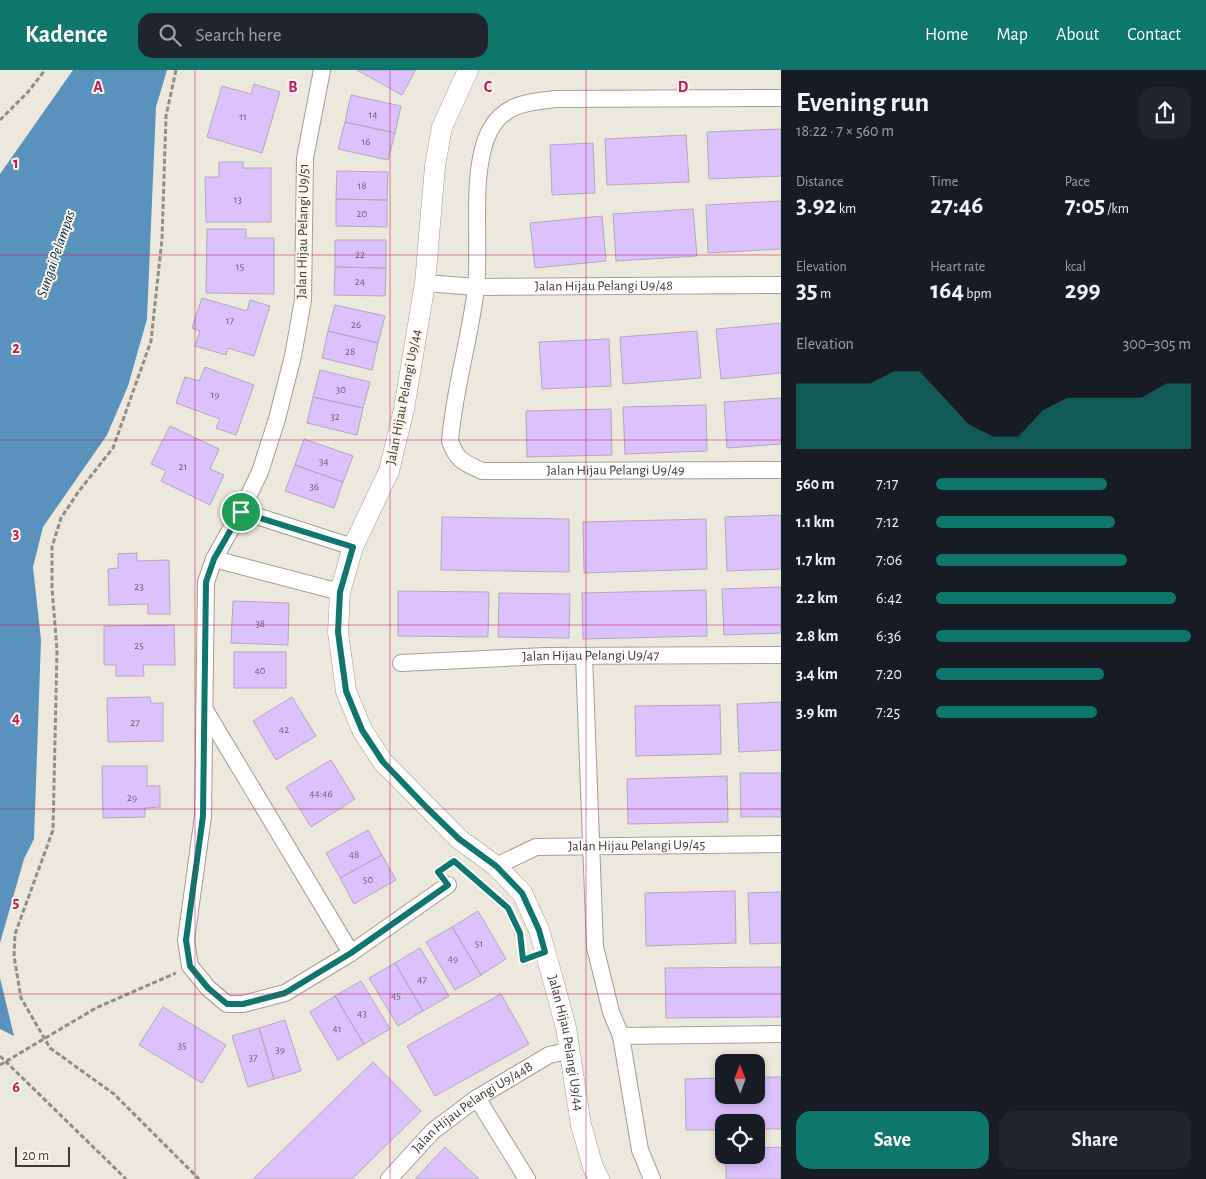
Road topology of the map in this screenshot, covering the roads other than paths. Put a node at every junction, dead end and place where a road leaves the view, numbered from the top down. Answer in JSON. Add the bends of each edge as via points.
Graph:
{"nodes":[{"id":1,"x":322,"y":70,"type":"edge"},
{"id":2,"x":468,"y":70,"type":"edge"},
{"id":3,"x":781,"y":98,"type":"edge"},
{"id":4,"x":426,"y":283,"type":"junction"},
{"id":5,"x":781,"y":285,"type":"edge"},
{"id":6,"x":476,"y":287,"type":"junction"},
{"id":7,"x":781,"y":470,"type":"edge"},
{"id":8,"x":241,"y":512,"type":"junction"},
{"id":9,"x":353,"y":547,"type":"junction"},
{"id":10,"x":214,"y":559,"type":"junction"},
{"id":11,"x":340,"y":592,"type":"junction"},
{"id":12,"x":781,"y":655,"type":"edge"},
{"id":13,"x":584,"y":656,"type":"junction"},
{"id":14,"x":401,"y":663,"type":"dead end"},
{"id":15,"x":205,"y":710,"type":"junction"},
{"id":16,"x":781,"y":844,"type":"edge"},
{"id":17,"x":590,"y":846,"type":"junction"},
{"id":18,"x":496,"y":866,"type":"junction"},
{"id":19,"x":448,"y":885,"type":"road end"},
{"id":20,"x":351,"y":953,"type":"junction"},
{"id":21,"x":781,"y":1034,"type":"edge"},
{"id":22,"x":621,"y":1036,"type":"junction"},
{"id":23,"x":568,"y":1051,"type":"junction"},
{"id":24,"x":477,"y":1098,"type":"junction"},
{"id":25,"x":389,"y":1179,"type":"edge"},
{"id":26,"x":527,"y":1179,"type":"edge"},
{"id":27,"x":599,"y":1179,"type":"edge"},
{"id":28,"x":652,"y":1179,"type":"edge"}],
"edges":[{"from":1,"to":8,"type":"street","name":"Jalan Hijau Pelangi U9/51","via":[[304,158],[303,300],[294,356],[260,472]]},
{"from":2,"to":4,"type":"street","name":"Jalan Hijau Pelangi U9/44","via":[[442,128],[435,166]]},
{"from":3,"to":6,"type":"street","via":[[630,97],[522,102],[503,112],[490,131],[480,168]]},
{"from":4,"to":6,"type":"street","name":"Jalan Hijau Pelangi U9/48"},
{"from":4,"to":9,"type":"street","name":"Jalan Hijau Pelangi U9/44","via":[[404,408],[389,471]]},
{"from":5,"to":6,"type":"street","name":"Jalan Hijau Pelangi U9/48"},
{"from":6,"to":7,"type":"street","name":"Jalan Hijau Pelangi U9/49","via":[[451,428],[450,441],[460,460],[482,471]]},
{"from":8,"to":9,"type":"street"},
{"from":8,"to":10,"type":"street","name":"Jalan Hijau Pelangi U9/51"},
{"from":9,"to":11,"type":"street","name":"Jalan Hijau Pelangi U9/44"},
{"from":10,"to":11,"type":"street"},
{"from":10,"to":15,"type":"street","name":"Jalan Hijau Pelangi U9/51","via":[[206,582]]},
{"from":11,"to":18,"type":"street","name":"Jalan Hijau Pelangi U9/44","via":[[338,632],[346,691],[362,730],[383,762],[427,808],[459,839]]},
{"from":12,"to":13,"type":"street","name":"Jalan Hijau Pelangi U9/47"},
{"from":13,"to":14,"type":"street","name":"Jalan Hijau Pelangi U9/47","via":[[511,656]]},
{"from":13,"to":17,"type":"street"},
{"from":15,"to":20,"type":"street"},
{"from":15,"to":20,"type":"street","name":"Jalan Hijau Pelangi U9/51","via":[[203,816],[186,940],[190,966],[227,1004],[243,1004],[285,993]]},
{"from":16,"to":17,"type":"street","name":"Jalan Hijau Pelangi U9/45"},
{"from":17,"to":18,"type":"street","name":"Jalan Hijau Pelangi U9/45","via":[[536,847]]},
{"from":17,"to":22,"type":"street","via":[[595,947],[610,1012]]},
{"from":18,"to":23,"type":"street","name":"Jalan Hijau Pelangi U9/44","via":[[522,893],[539,930],[566,1028]]},
{"from":19,"to":20,"type":"street"},
{"from":21,"to":22,"type":"street"},
{"from":22,"to":28,"type":"street","via":[[640,1150]]},
{"from":23,"to":24,"type":"street","name":"Jalan Hijau Pelangi U9/44B","via":[[549,1055]]},
{"from":23,"to":27,"type":"street","name":"Jalan Hijau Pelangi U9/44","via":[[581,1125]]},
{"from":24,"to":25,"type":"street","name":"Jalan Hijau Pelangi U9/44B","via":[[433,1131]]},
{"from":24,"to":26,"type":"street"}]}
